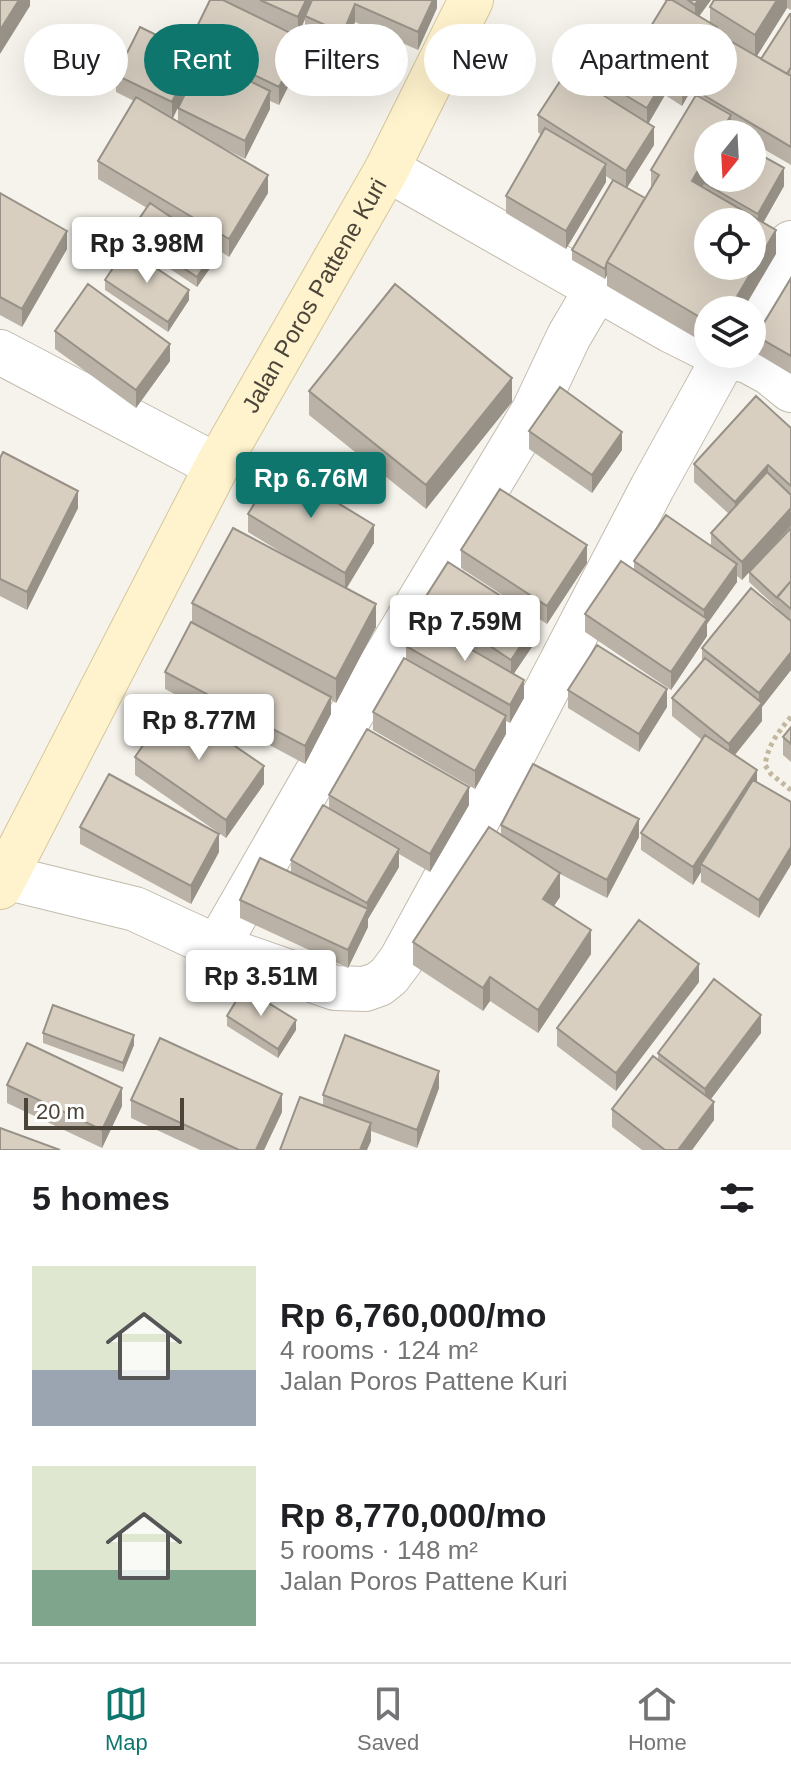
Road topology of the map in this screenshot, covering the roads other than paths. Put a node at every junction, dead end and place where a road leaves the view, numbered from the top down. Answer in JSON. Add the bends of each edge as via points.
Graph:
{"nodes":[{"id":1,"x":471,"y":0,"type":"edge"},
{"id":2,"x":387,"y":169,"type":"junction"},
{"id":3,"x":791,"y":243,"type":"edge"},
{"id":4,"x":598,"y":287,"type":"junction"},
{"id":5,"x":765,"y":296,"type":"edge"},
{"id":6,"x":694,"y":341,"type":"edge"},
{"id":7,"x":0,"y":352,"type":"edge"},
{"id":8,"x":712,"y":368,"type":"edge"},
{"id":9,"x":761,"y":368,"type":"edge"},
{"id":10,"x":791,"y":390,"type":"edge"},
{"id":11,"x":217,"y":466,"type":"junction"},
{"id":12,"x":3,"y":882,"type":"edge"},
{"id":13,"x":217,"y":947,"type":"junction"}],
"edges":[{"from":1,"to":2,"type":"street","name":"Jalan Poros Pattene Kuri"},
{"from":2,"to":4,"type":"street"},
{"from":2,"to":11,"type":"street","name":"Jalan Poros Pattene Kuri"},
{"from":3,"to":5,"type":"street"},
{"from":4,"to":6,"type":"street"},
{"from":4,"to":13,"type":"street","via":[[534,410]]},
{"from":7,"to":11,"type":"street"},
{"from":8,"to":13,"type":"street","via":[[500,779],[389,976],[365,989],[335,988]]},
{"from":9,"to":10,"type":"street"},
{"from":11,"to":12,"type":"street","name":"Jalan Poros Pattene Kuri"},
{"from":12,"to":13,"type":"street","via":[[135,909]]}]}
